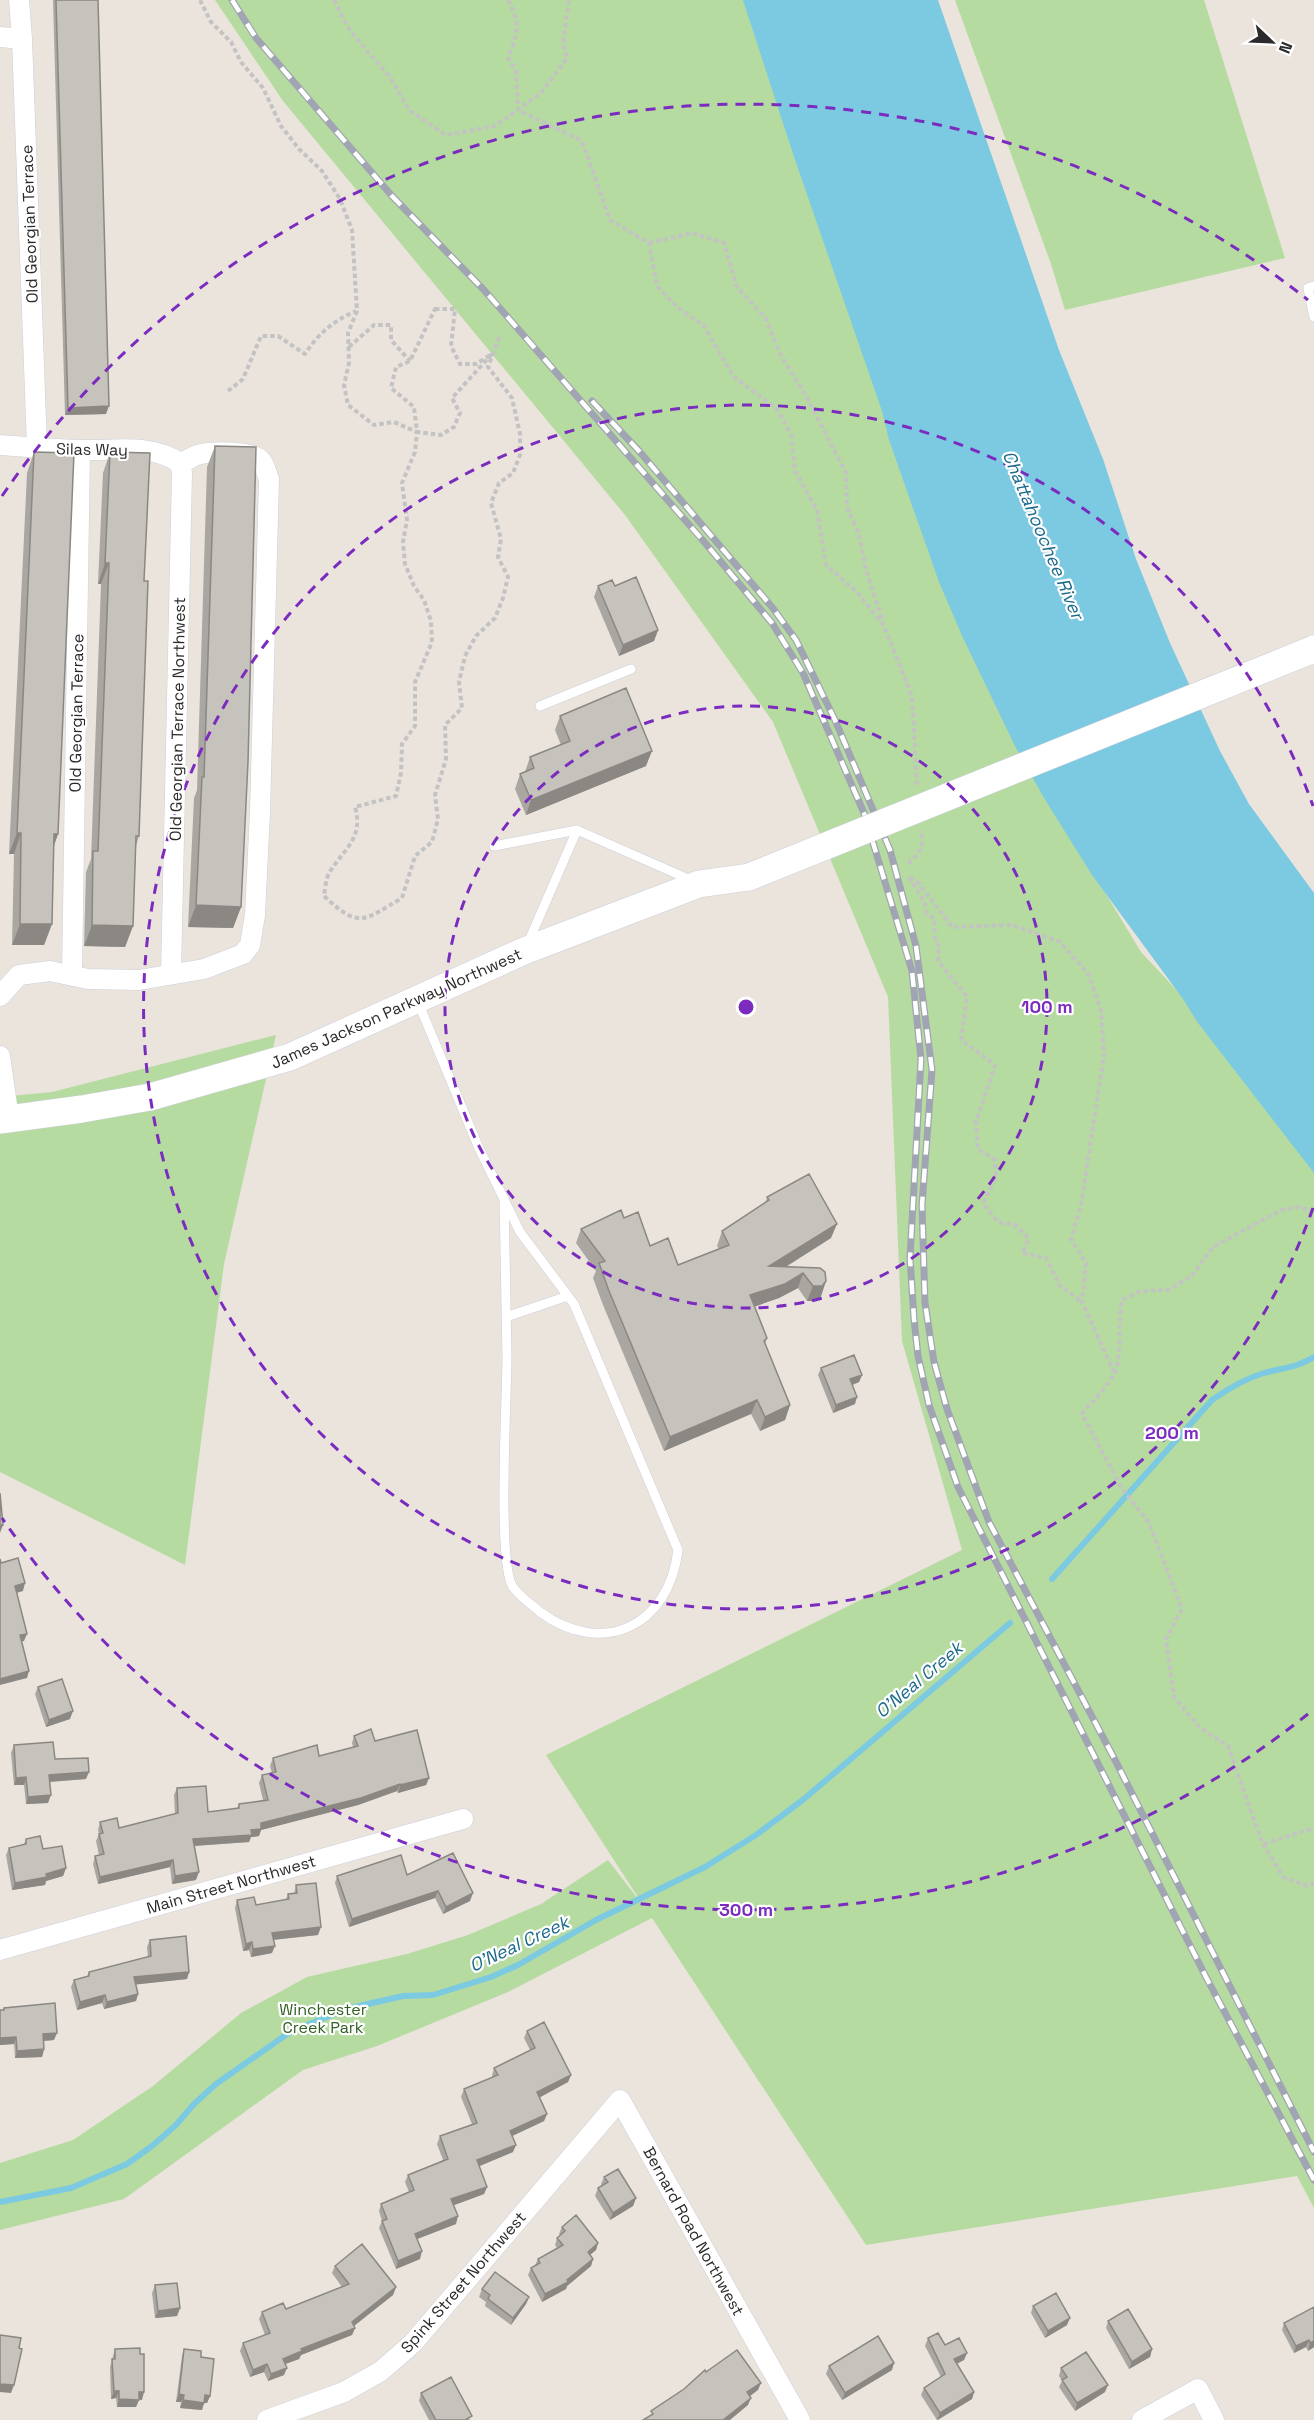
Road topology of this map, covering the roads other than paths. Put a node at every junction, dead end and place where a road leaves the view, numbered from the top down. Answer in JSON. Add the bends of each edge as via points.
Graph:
{"nodes":[{"id":1,"x":19,"y":0,"type":"edge"},
{"id":2,"x":0,"y":37,"type":"edge"},
{"id":3,"x":22,"y":39,"type":"junction"},
{"id":4,"x":1314,"y":286,"type":"edge"},
{"id":5,"x":1314,"y":317,"type":"edge"},
{"id":6,"x":0,"y":446,"type":"edge"},
{"id":7,"x":37,"y":447,"type":"junction"},
{"id":8,"x":80,"y":450,"type":"junction"},
{"id":9,"x":180,"y":463,"type":"junction"},
{"id":10,"x":1314,"y":649,"type":"edge"},
{"id":11,"x":631,"y":669,"type":"dead end"},
{"id":12,"x":540,"y":706,"type":"dead end"},
{"id":13,"x":577,"y":830,"type":"junction"},
{"id":14,"x":494,"y":846,"type":"dead end"},
{"id":15,"x":699,"y":884,"type":"junction"},
{"id":16,"x":524,"y":951,"type":"junction"},
{"id":17,"x":171,"y":974,"type":"junction"},
{"id":18,"x":72,"y":976,"type":"junction"},
{"id":19,"x":0,"y":996,"type":"edge"},
{"id":20,"x":417,"y":1000,"type":"junction"},
{"id":21,"x":0,"y":1056,"type":"edge"},
{"id":22,"x":5,"y":1119,"type":"edge"},
{"id":23,"x":504,"y":1198,"type":"junction"},
{"id":24,"x":568,"y":1296,"type":"junction"},
{"id":25,"x":506,"y":1317,"type":"junction"},
{"id":26,"x":463,"y":1819,"type":"dead end"},
{"id":27,"x":0,"y":1950,"type":"edge"},
{"id":28,"x":576,"y":2151,"type":"joint"},
{"id":29,"x":267,"y":2420,"type":"edge"},
{"id":30,"x":800,"y":2420,"type":"edge"},
{"id":31,"x":1142,"y":2420,"type":"edge"},
{"id":32,"x":1214,"y":2420,"type":"edge"}],
"edges":[{"from":1,"to":3,"type":"street","name":"Old Georgian Terrace"},
{"from":2,"to":3,"type":"street"},
{"from":3,"to":7,"type":"street","name":"Old Georgian Terrace"},
{"from":4,"to":5,"type":"lane","via":[[1308,288]]},
{"from":6,"to":7,"type":"street","name":"Silas Way"},
{"from":7,"to":8,"type":"street","name":"Silas Way"},
{"from":8,"to":9,"type":"street","name":"Silas Way","via":[[147,450],[167,454]]},
{"from":8,"to":18,"type":"street","name":"Old Georgian Terrace"},
{"from":9,"to":17,"type":"street","name":"Old Georgian Terrace Northwest"},
{"from":9,"to":17,"type":"street","via":[[215,452],[251,456],[263,464],[269,493],[260,812],[250,945],[243,954],[204,969]]},
{"from":10,"to":15,"type":"main road","name":"James Jackson Parkway Northwest","bridge":true,"via":[[749,877]]},
{"from":11,"to":12,"type":"lane"},
{"from":13,"to":14,"type":"lane"},
{"from":13,"to":15,"type":"lane"},
{"from":13,"to":16,"type":"lane"},
{"from":15,"to":16,"type":"main road","name":"James Jackson Parkway Northwest"},
{"from":16,"to":20,"type":"main road","name":"James Jackson Parkway Northwest"},
{"from":17,"to":18,"type":"street","via":[[139,980]]},
{"from":18,"to":19,"type":"street","via":[[50,971],[19,975]]},
{"from":20,"to":22,"type":"main road","name":"James Jackson Parkway Northwest","via":[[290,1057],[222,1078],[150,1097]]},
{"from":20,"to":23,"type":"lane"},
{"from":21,"to":22,"type":"street"},
{"from":23,"to":24,"type":"lane","via":[[520,1232]]},
{"from":23,"to":25,"type":"lane"},
{"from":24,"to":25,"type":"lane"},
{"from":24,"to":25,"type":"lane","via":[[678,1551],[668,1588],[649,1612],[628,1629],[589,1634],[563,1626],[530,1604],[508,1579],[504,1533]]},
{"from":26,"to":27,"type":"street","name":"Main Street Northwest"},
{"from":28,"to":29,"type":"street","name":"Spink Street Northwest","via":[[405,2350],[381,2371],[344,2392]]},
{"from":28,"to":30,"type":"street","name":"Bernard Road Northwest","via":[[620,2100]]},
{"from":31,"to":32,"type":"street","via":[[1198,2390]]}]}
